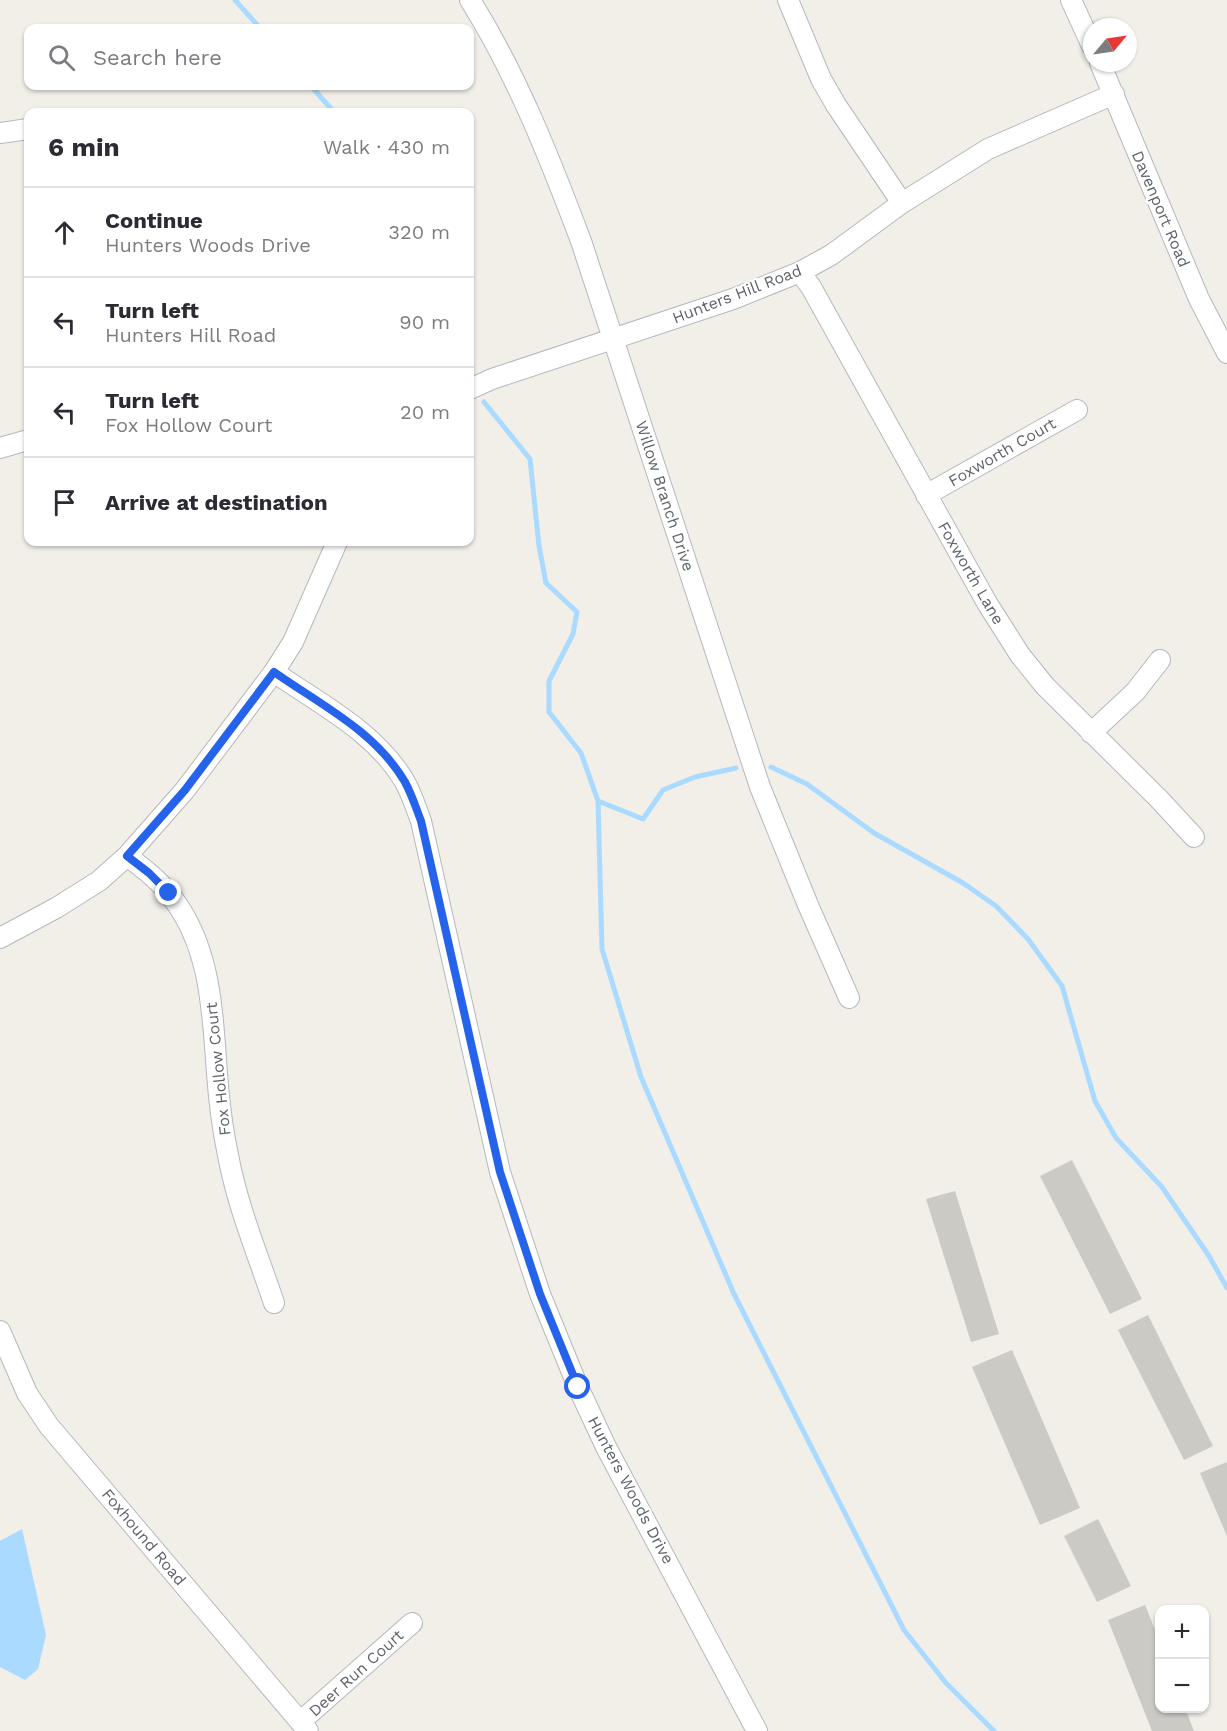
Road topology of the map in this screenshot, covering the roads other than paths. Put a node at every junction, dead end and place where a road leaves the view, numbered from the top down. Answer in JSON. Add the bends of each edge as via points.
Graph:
{"nodes":[{"id":1,"x":470,"y":0,"type":"edge"},
{"id":2,"x":788,"y":0,"type":"edge"},
{"id":3,"x":1071,"y":0,"type":"edge"},
{"id":4,"x":1083,"y":26,"type":"edge"},
{"id":5,"x":1104,"y":72,"type":"edge"},
{"id":6,"x":1114,"y":94,"type":"junction"},
{"id":7,"x":24,"y":130,"type":"edge"},
{"id":8,"x":0,"y":133,"type":"edge"},
{"id":9,"x":902,"y":203,"type":"junction"},
{"id":10,"x":800,"y":272,"type":"junction"},
{"id":11,"x":613,"y":339,"type":"junction"},
{"id":12,"x":1227,"y":353,"type":"edge"},
{"id":13,"x":474,"y":387,"type":"edge"},
{"id":14,"x":1077,"y":410,"type":"dead end"},
{"id":15,"x":24,"y":441,"type":"edge"},
{"id":16,"x":0,"y":448,"type":"edge"},
{"id":17,"x":926,"y":495,"type":"junction"},
{"id":18,"x":335,"y":546,"type":"edge"},
{"id":19,"x":1160,"y":660,"type":"dead end"},
{"id":20,"x":274,"y":672,"type":"junction"},
{"id":21,"x":1091,"y":733,"type":"junction"},
{"id":22,"x":1194,"y":837,"type":"dead end"},
{"id":23,"x":127,"y":856,"type":"junction"},
{"id":24,"x":0,"y":938,"type":"edge"},
{"id":25,"x":849,"y":998,"type":"dead end"},
{"id":26,"x":274,"y":1303,"type":"dead end"},
{"id":27,"x":0,"y":1330,"type":"edge"},
{"id":28,"x":412,"y":1623,"type":"dead end"},
{"id":29,"x":304,"y":1727,"type":"edge"},
{"id":30,"x":757,"y":1731,"type":"edge"}],
"edges":[{"from":1,"to":11,"type":"street","name":"Willow Branch Drive","via":[[548,152]]},
{"from":2,"to":9,"type":"street","via":[[826,87]]},
{"from":3,"to":4,"type":"street"},
{"from":5,"to":6,"type":"street","name":"Davenport Road"},
{"from":6,"to":9,"type":"street","name":"Hunters Hill Road","via":[[988,149]]},
{"from":6,"to":12,"type":"street","name":"Davenport Road","via":[[1199,299]]},
{"from":7,"to":8,"type":"street"},
{"from":9,"to":10,"type":"street","name":"Hunters Hill Road","via":[[831,255]]},
{"from":10,"to":11,"type":"street","name":"Hunters Hill Road"},
{"from":10,"to":17,"type":"street","name":"Foxworth Lane"},
{"from":11,"to":13,"type":"street","name":"Hunters Hill Road"},
{"from":11,"to":25,"type":"street","name":"Willow Branch Drive","via":[[760,787]]},
{"from":14,"to":17,"type":"street","name":"Foxworth Court"},
{"from":15,"to":16,"type":"street"},
{"from":17,"to":21,"type":"street","name":"Foxworth Lane","via":[[1020,655]]},
{"from":18,"to":20,"type":"street","via":[[293,642]]},
{"from":19,"to":21,"type":"street","via":[[1135,692]]},
{"from":20,"to":23,"type":"street","via":[[185,790]]},
{"from":20,"to":30,"type":"street","name":"Hunters Woods Drive","via":[[373,742],[395,766],[412,796],[421,821],[500,1172],[540,1294],[606,1447]]},
{"from":21,"to":22,"type":"street","name":"Foxworth Lane"},
{"from":23,"to":24,"type":"street","via":[[99,881]]},
{"from":23,"to":26,"type":"street","name":"Fox Hollow Court","via":[[169,893],[199,946],[211,999],[228,1157]]},
{"from":27,"to":29,"type":"street","name":"Foxhound Road","via":[[27,1393],[49,1426]]},
{"from":28,"to":29,"type":"street","name":"Deer Run Court"}]}
